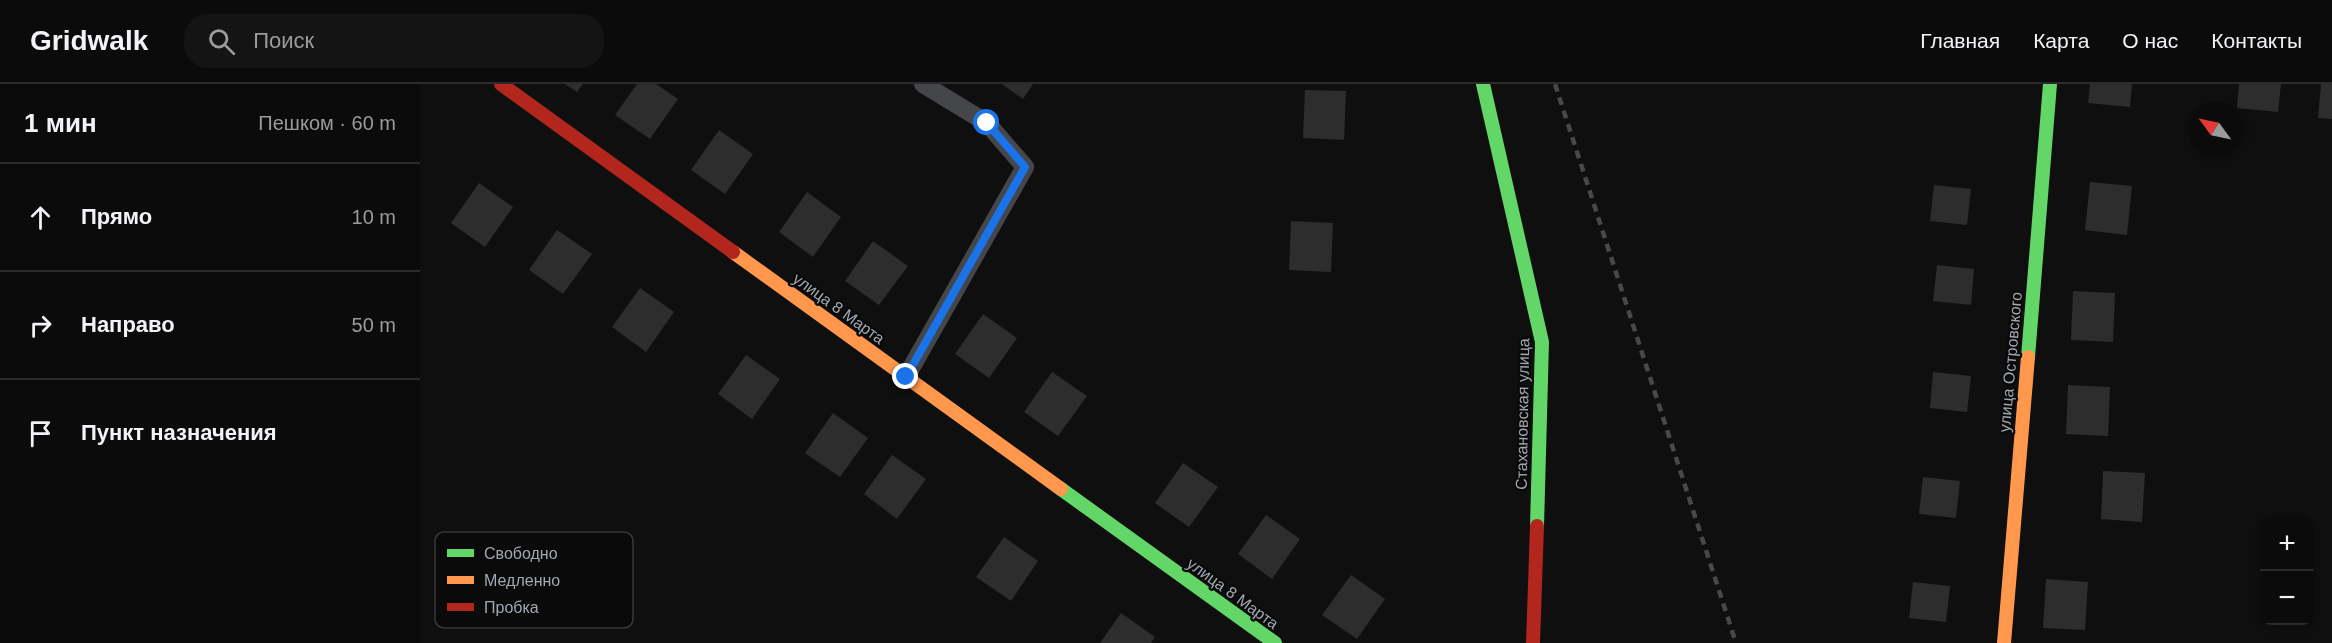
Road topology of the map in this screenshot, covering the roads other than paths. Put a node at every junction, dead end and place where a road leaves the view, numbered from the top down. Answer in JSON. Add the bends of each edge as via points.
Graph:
{"nodes":[{"id":1,"x":501,"y":84,"type":"edge"},
{"id":2,"x":923,"y":84,"type":"edge"},
{"id":3,"x":1483,"y":84,"type":"edge"},
{"id":4,"x":2050,"y":84,"type":"edge"},
{"id":5,"x":906,"y":377,"type":"junction"},
{"id":6,"x":1275,"y":643,"type":"edge"},
{"id":7,"x":1533,"y":643,"type":"edge"},
{"id":8,"x":2004,"y":643,"type":"edge"}],
"edges":[{"from":1,"to":5,"type":"street","name":"улица 8 Марта"},
{"from":2,"to":5,"type":"lane","via":[[987,123],[1025,167]]},
{"from":3,"to":7,"type":"street","name":"Стахановская улица","via":[[1542,342]]},
{"from":4,"to":8,"type":"street","name":"улица Островского"},
{"from":5,"to":6,"type":"street","name":"улица 8 Марта"}]}
